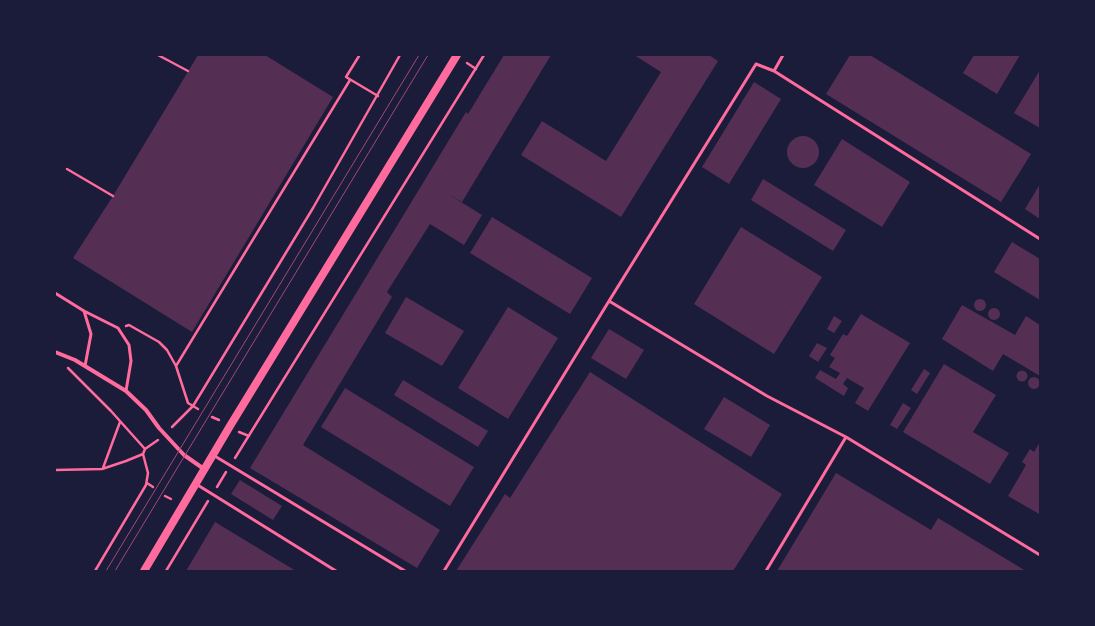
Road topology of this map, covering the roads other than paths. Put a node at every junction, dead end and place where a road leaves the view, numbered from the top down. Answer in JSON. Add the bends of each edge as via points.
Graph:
{"nodes":[{"id":1,"x":457,"y":55,"type":"edge"},
{"id":2,"x":783,"y":55,"type":"edge"},
{"id":3,"x":774,"y":71,"type":"junction"},
{"id":4,"x":1040,"y":239,"type":"edge"},
{"id":5,"x":55,"y":293,"type":"edge"},
{"id":6,"x":609,"y":301,"type":"junction"},
{"id":7,"x":84,"y":311,"type":"junction"},
{"id":8,"x":56,"y":352,"type":"edge"},
{"id":9,"x":85,"y":366,"type":"junction"},
{"id":10,"x":126,"y":391,"type":"junction"},
{"id":11,"x":846,"y":437,"type":"junction"},
{"id":12,"x":213,"y":455,"type":"junction"},
{"id":13,"x":204,"y":469,"type":"junction"},
{"id":14,"x":196,"y":484,"type":"junction"},
{"id":15,"x":1040,"y":555,"type":"edge"},
{"id":16,"x":144,"y":571,"type":"edge"},
{"id":17,"x":336,"y":571,"type":"edge"},
{"id":18,"x":405,"y":571,"type":"edge"},
{"id":19,"x":444,"y":571,"type":"edge"},
{"id":20,"x":766,"y":571,"type":"edge"}],
"edges":[{"from":1,"to":12,"type":"main road"},
{"from":2,"to":3,"type":"lane"},
{"from":3,"to":4,"type":"lane"},
{"from":3,"to":6,"type":"lane","via":[[756,64]]},
{"from":5,"to":7,"type":"lane"},
{"from":6,"to":11,"type":"lane","via":[[767,396]]},
{"from":6,"to":19,"type":"lane"},
{"from":7,"to":9,"type":"lane","via":[[91,334]]},
{"from":7,"to":10,"type":"lane","via":[[118,328],[129,345],[131,361]]},
{"from":8,"to":9,"type":"street"},
{"from":9,"to":10,"type":"street"},
{"from":10,"to":13,"type":"street","via":[[146,410],[184,456]]},
{"from":11,"to":15,"type":"lane"},
{"from":11,"to":20,"type":"lane"},
{"from":12,"to":13,"type":"main road"},
{"from":12,"to":18,"type":"lane"},
{"from":13,"to":14,"type":"main road"},
{"from":14,"to":16,"type":"main road"},
{"from":14,"to":17,"type":"lane"}]}
